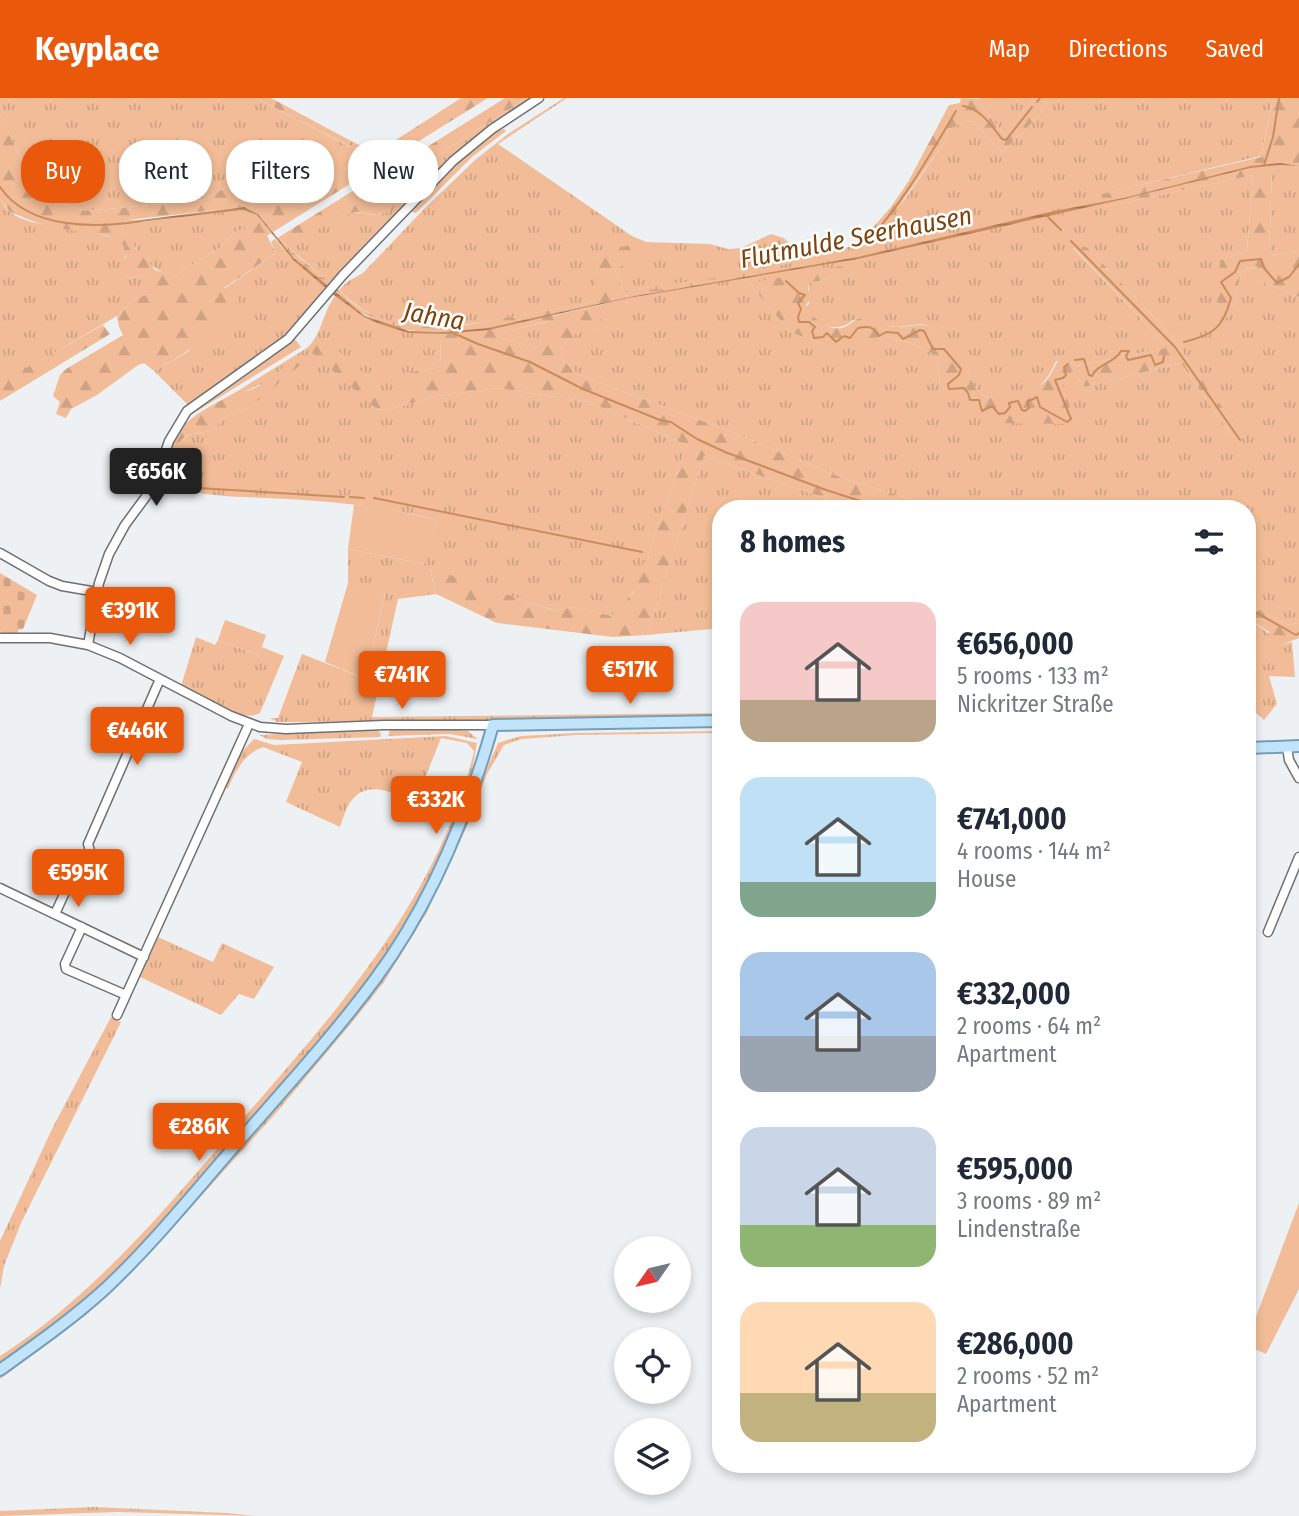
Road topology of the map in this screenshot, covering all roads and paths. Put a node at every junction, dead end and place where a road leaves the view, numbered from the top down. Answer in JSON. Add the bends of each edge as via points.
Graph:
{"nodes":[{"id":1,"x":539,"y":98,"type":"edge"},
{"id":2,"x":0,"y":553,"type":"edge"},
{"id":3,"x":97,"y":592,"type":"junction"},
{"id":4,"x":0,"y":638,"type":"edge"},
{"id":5,"x":88,"y":645,"type":"junction"},
{"id":6,"x":160,"y":679,"type":"junction"},
{"id":7,"x":712,"y":721,"type":"edge"},
{"id":8,"x":249,"y":724,"type":"junction"},
{"id":9,"x":492,"y":725,"type":"junction"},
{"id":10,"x":1293,"y":747,"type":"edge"},
{"id":11,"x":1256,"y":748,"type":"edge"},
{"id":12,"x":1299,"y":778,"type":"edge"},
{"id":13,"x":91,"y":854,"type":"dead end"},
{"id":14,"x":1299,"y":857,"type":"edge"},
{"id":15,"x":80,"y":859,"type":"dead end"},
{"id":16,"x":0,"y":888,"type":"edge"},
{"id":17,"x":55,"y":914,"type":"junction"},
{"id":18,"x":82,"y":927,"type":"junction"},
{"id":19,"x":1268,"y":932,"type":"dead end"},
{"id":20,"x":144,"y":957,"type":"junction"},
{"id":21,"x":126,"y":995,"type":"junction"},
{"id":22,"x":117,"y":1015,"type":"dead end"},
{"id":23,"x":0,"y":1370,"type":"edge"}],
"edges":[{"from":1,"to":3,"type":"street","via":[[468,148],[282,344],[187,411],[169,441],[153,487],[109,554]]},
{"from":2,"to":3,"type":"street","via":[[49,581]]},
{"from":3,"to":5,"type":"street"},
{"from":4,"to":5,"type":"street","via":[[50,638]]},
{"from":5,"to":6,"type":"street"},
{"from":6,"to":8,"type":"street"},
{"from":6,"to":13,"type":"street","via":[[88,844]]},
{"from":7,"to":9,"type":"main road"},
{"from":8,"to":9,"type":"street","via":[[273,729]]},
{"from":8,"to":20,"type":"street"},
{"from":9,"to":23,"type":"main road","via":[[479,771],[438,873],[376,978],[150,1242],[82,1308]]},
{"from":10,"to":11,"type":"main road"},
{"from":10,"to":12,"type":"street","via":[[1289,761]]},
{"from":14,"to":19,"type":"street"},
{"from":15,"to":17,"type":"street"},
{"from":16,"to":17,"type":"street"},
{"from":17,"to":18,"type":"street"},
{"from":18,"to":20,"type":"street"},
{"from":18,"to":21,"type":"street","via":[[66,968]]},
{"from":20,"to":21,"type":"street"},
{"from":21,"to":22,"type":"street"}]}
